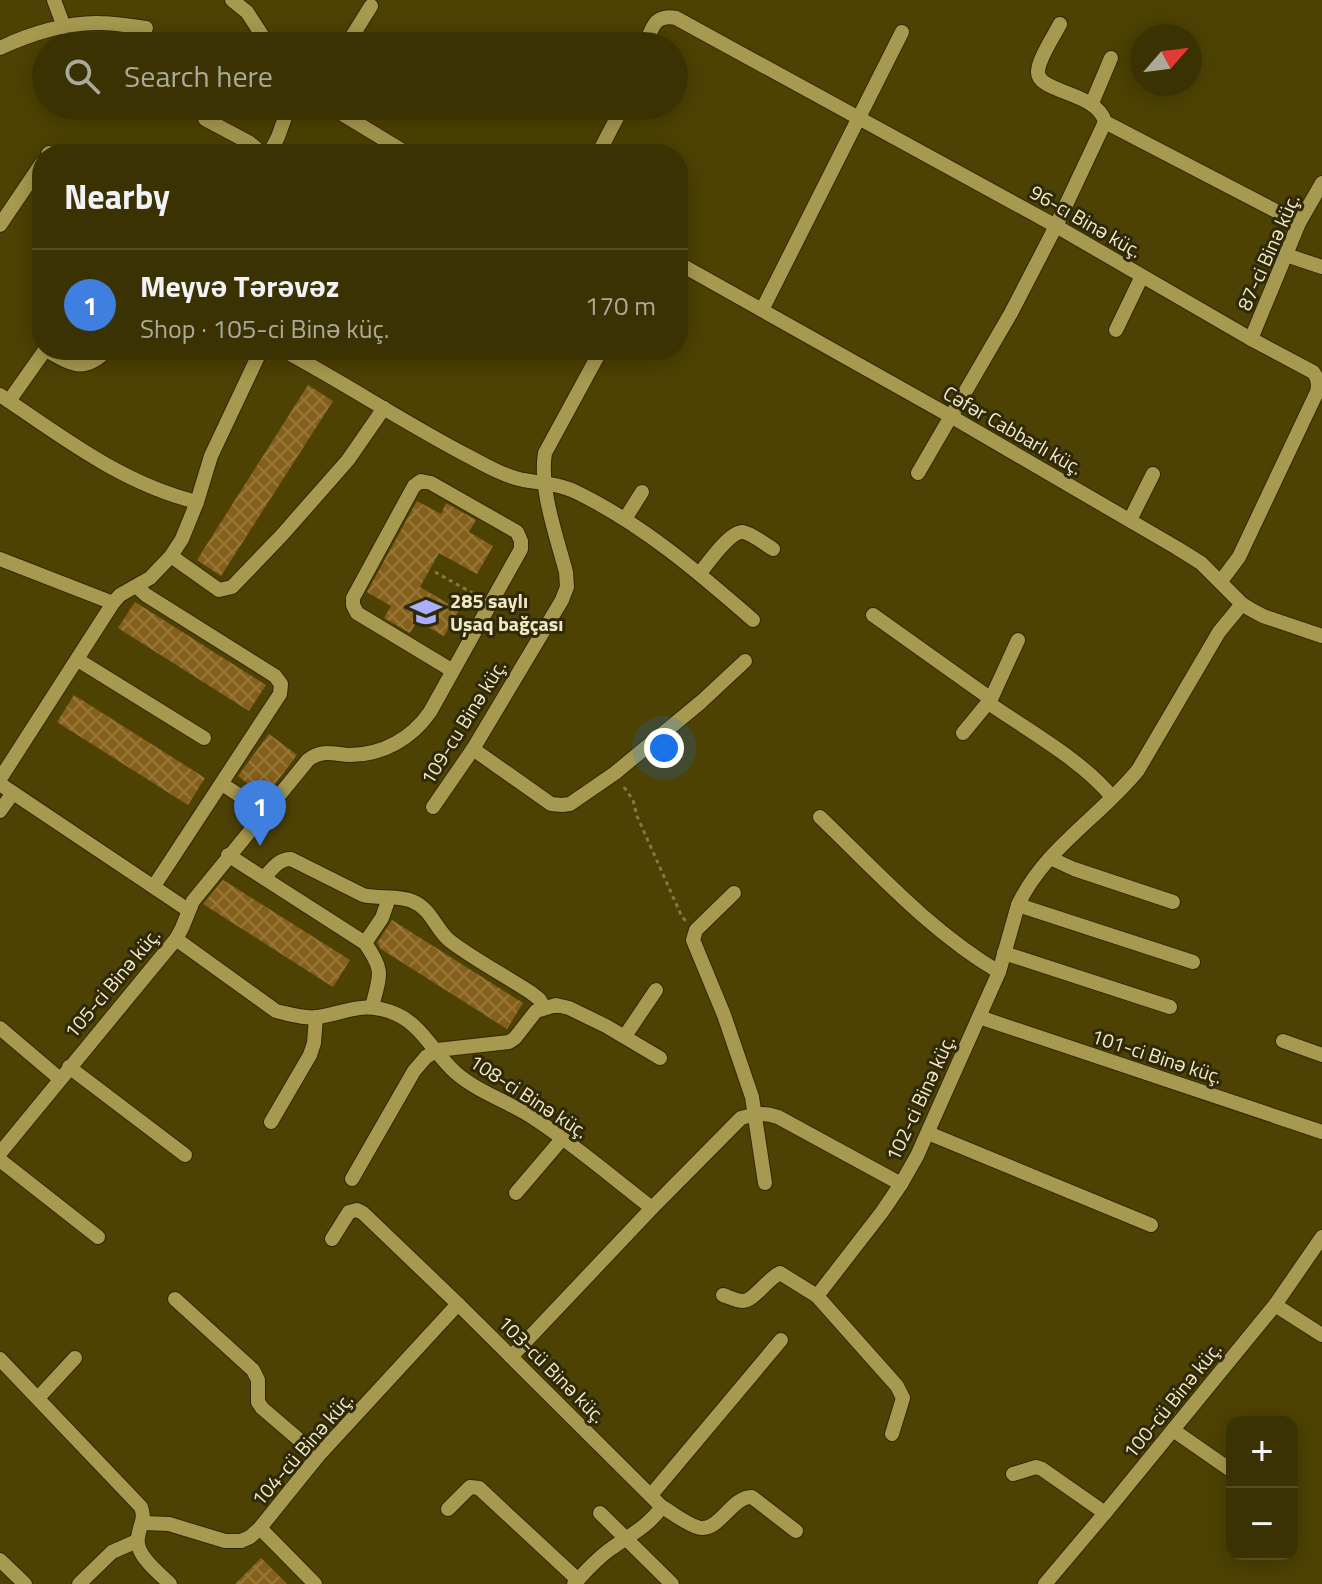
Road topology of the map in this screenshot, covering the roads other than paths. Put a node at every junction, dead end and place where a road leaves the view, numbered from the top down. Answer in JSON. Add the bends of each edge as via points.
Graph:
{"nodes":[{"id":1,"x":54,"y":0,"type":"edge"},
{"id":2,"x":232,"y":0,"type":"edge"},
{"id":3,"x":371,"y":6,"type":"dead end"},
{"id":4,"x":1060,"y":24,"type":"dead end"},
{"id":5,"x":64,"y":27,"type":"junction"},
{"id":6,"x":146,"y":28,"type":"dead end"},
{"id":7,"x":47,"y":32,"type":"edge"},
{"id":8,"x":260,"y":32,"type":"edge"},
{"id":9,"x":355,"y":32,"type":"edge"},
{"id":10,"x":652,"y":32,"type":"edge"},
{"id":11,"x":902,"y":32,"type":"dead end"},
{"id":12,"x":32,"y":36,"type":"edge"},
{"id":13,"x":0,"y":47,"type":"edge"},
{"id":14,"x":1111,"y":58,"type":"dead end"},
{"id":15,"x":1092,"y":103,"type":"junction"},
{"id":16,"x":859,"y":119,"type":"junction"},
{"id":17,"x":207,"y":120,"type":"edge"},
{"id":18,"x":284,"y":120,"type":"edge"},
{"id":19,"x":352,"y":120,"type":"edge"},
{"id":20,"x":616,"y":120,"type":"edge"},
{"id":21,"x":1105,"y":122,"type":"junction"},
{"id":22,"x":251,"y":144,"type":"edge"},
{"id":23,"x":273,"y":144,"type":"edge"},
{"id":24,"x":392,"y":144,"type":"edge"},
{"id":25,"x":603,"y":144,"type":"edge"},
{"id":26,"x":32,"y":178,"type":"edge"},
{"id":27,"x":1322,"y":183,"type":"edge"},
{"id":28,"x":1299,"y":223,"type":"junction"},
{"id":29,"x":0,"y":225,"type":"edge"},
{"id":30,"x":1056,"y":226,"type":"junction"},
{"id":31,"x":1286,"y":255,"type":"junction"},
{"id":32,"x":1322,"y":267,"type":"edge"},
{"id":33,"x":688,"y":269,"type":"edge"},
{"id":34,"x":1142,"y":276,"type":"junction"},
{"id":35,"x":762,"y":310,"type":"junction"},
{"id":36,"x":1116,"y":330,"type":"dead end"},
{"id":37,"x":1251,"y":339,"type":"junction"},
{"id":38,"x":37,"y":360,"type":"edge"},
{"id":39,"x":65,"y":360,"type":"edge"},
{"id":40,"x":97,"y":360,"type":"edge"},
{"id":41,"x":256,"y":360,"type":"edge"},
{"id":42,"x":300,"y":360,"type":"edge"},
{"id":43,"x":596,"y":360,"type":"edge"},
{"id":44,"x":4,"y":398,"type":"edge"},
{"id":45,"x":384,"y":408,"type":"junction"},
{"id":46,"x":952,"y":417,"type":"junction"},
{"id":47,"x":918,"y":473,"type":"dead end"},
{"id":48,"x":1153,"y":474,"type":"dead end"},
{"id":49,"x":544,"y":483,"type":"junction"},
{"id":50,"x":642,"y":492,"type":"dead end"},
{"id":51,"x":197,"y":502,"type":"junction"},
{"id":52,"x":625,"y":519,"type":"junction"},
{"id":53,"x":1130,"y":520,"type":"junction"},
{"id":54,"x":773,"y":549,"type":"dead end"},
{"id":55,"x":171,"y":556,"type":"junction"},
{"id":56,"x":0,"y":559,"type":"edge"},
{"id":57,"x":700,"y":573,"type":"junction"},
{"id":58,"x":1221,"y":581,"type":"junction"},
{"id":59,"x":137,"y":587,"type":"junction"},
{"id":60,"x":113,"y":603,"type":"junction"},
{"id":61,"x":1242,"y":604,"type":"junction"},
{"id":62,"x":873,"y":615,"type":"dead end"},
{"id":63,"x":753,"y":620,"type":"dead end"},
{"id":64,"x":1322,"y":636,"type":"edge"},
{"id":65,"x":1018,"y":640,"type":"dead end"},
{"id":66,"x":78,"y":660,"type":"junction"},
{"id":67,"x":745,"y":661,"type":"dead end"},
{"id":68,"x":453,"y":671,"type":"junction"},
{"id":69,"x":991,"y":699,"type":"junction"},
{"id":70,"x":963,"y":733,"type":"dead end"},
{"id":71,"x":204,"y":738,"type":"dead end"},
{"id":72,"x":473,"y":749,"type":"junction"},
{"id":73,"x":0,"y":781,"type":"edge"},
{"id":74,"x":222,"y":784,"type":"junction"},
{"id":75,"x":13,"y":793,"type":"junction"},
{"id":76,"x":1112,"y":797,"type":"junction"},
{"id":77,"x":433,"y":807,"type":"dead end"},
{"id":78,"x":0,"y":811,"type":"edge"},
{"id":79,"x":265,"y":812,"type":"junction"},
{"id":80,"x":820,"y":817,"type":"dead end"},
{"id":81,"x":228,"y":855,"type":"junction"},
{"id":82,"x":1050,"y":858,"type":"junction"},
{"id":83,"x":264,"y":878,"type":"junction"},
{"id":84,"x":154,"y":886,"type":"junction"},
{"id":85,"x":734,"y":893,"type":"dead end"},
{"id":86,"x":389,"y":898,"type":"junction"},
{"id":87,"x":1173,"y":902,"type":"dead end"},
{"id":88,"x":1018,"y":905,"type":"junction"},
{"id":89,"x":188,"y":910,"type":"junction"},
{"id":90,"x":176,"y":939,"type":"junction"},
{"id":91,"x":365,"y":943,"type":"junction"},
{"id":92,"x":1004,"y":953,"type":"junction"},
{"id":93,"x":1193,"y":962,"type":"dead end"},
{"id":94,"x":999,"y":972,"type":"junction"},
{"id":95,"x":656,"y":990,"type":"dead end"},
{"id":96,"x":372,"y":1007,"type":"junction"},
{"id":97,"x":544,"y":1007,"type":"junction"},
{"id":98,"x":1170,"y":1007,"type":"dead end"},
{"id":99,"x":316,"y":1017,"type":"junction"},
{"id":100,"x":979,"y":1017,"type":"junction"},
{"id":101,"x":0,"y":1028,"type":"edge"},
{"id":102,"x":625,"y":1036,"type":"junction"},
{"id":103,"x":1283,"y":1041,"type":"dead end"},
{"id":104,"x":437,"y":1050,"type":"junction"},
{"id":105,"x":1322,"y":1055,"type":"edge"},
{"id":106,"x":660,"y":1058,"type":"dead end"},
{"id":107,"x":64,"y":1073,"type":"junction"},
{"id":108,"x":756,"y":1113,"type":"junction"},
{"id":109,"x":271,"y":1122,"type":"dead end"},
{"id":110,"x":1322,"y":1132,"type":"edge"},
{"id":111,"x":928,"y":1133,"type":"junction"},
{"id":112,"x":562,"y":1139,"type":"junction"},
{"id":113,"x":0,"y":1153,"type":"edge"},
{"id":114,"x":185,"y":1155,"type":"dead end"},
{"id":115,"x":0,"y":1160,"type":"edge"},
{"id":116,"x":352,"y":1179,"type":"dead end"},
{"id":117,"x":765,"y":1183,"type":"dead end"},
{"id":118,"x":901,"y":1184,"type":"junction"},
{"id":119,"x":516,"y":1193,"type":"dead end"},
{"id":120,"x":652,"y":1208,"type":"junction"},
{"id":121,"x":1151,"y":1225,"type":"dead end"},
{"id":122,"x":98,"y":1237,"type":"dead end"},
{"id":123,"x":1322,"y":1237,"type":"edge"},
{"id":124,"x":332,"y":1239,"type":"dead end"},
{"id":125,"x":723,"y":1295,"type":"dead end"},
{"id":126,"x":817,"y":1296,"type":"junction"},
{"id":127,"x":175,"y":1299,"type":"dead end"},
{"id":128,"x":458,"y":1304,"type":"junction"},
{"id":129,"x":1275,"y":1305,"type":"junction"},
{"id":130,"x":1322,"y":1335,"type":"edge"},
{"id":131,"x":781,"y":1340,"type":"dead end"},
{"id":132,"x":511,"y":1357,"type":"junction"},
{"id":133,"x":75,"y":1358,"type":"dead end"},
{"id":134,"x":0,"y":1359,"type":"edge"},
{"id":135,"x":38,"y":1398,"type":"junction"},
{"id":136,"x":1173,"y":1430,"type":"junction"},
{"id":137,"x":892,"y":1434,"type":"dead end"},
{"id":138,"x":318,"y":1456,"type":"junction"},
{"id":139,"x":1226,"y":1467,"type":"edge"},
{"id":140,"x":1013,"y":1474,"type":"dead end"},
{"id":141,"x":651,"y":1495,"type":"junction"},
{"id":142,"x":662,"y":1507,"type":"junction"},
{"id":143,"x":448,"y":1509,"type":"dead end"},
{"id":144,"x":600,"y":1513,"type":"dead end"},
{"id":145,"x":1105,"y":1513,"type":"junction"},
{"id":146,"x":143,"y":1523,"type":"junction"},
{"id":147,"x":260,"y":1528,"type":"junction"},
{"id":148,"x":796,"y":1531,"type":"dead end"},
{"id":149,"x":625,"y":1539,"type":"junction"},
{"id":150,"x":137,"y":1541,"type":"junction"},
{"id":151,"x":0,"y":1560,"type":"edge"},
{"id":152,"x":576,"y":1582,"type":"edge"},
{"id":153,"x":25,"y":1584,"type":"edge"},
{"id":154,"x":79,"y":1584,"type":"edge"},
{"id":155,"x":170,"y":1584,"type":"edge"},
{"id":156,"x":315,"y":1584,"type":"edge"},
{"id":157,"x":672,"y":1584,"type":"edge"},
{"id":158,"x":1045,"y":1584,"type":"edge"}],
"edges":[{"from":1,"to":5,"type":"street"},
{"from":2,"to":8,"type":"street"},
{"from":3,"to":9,"type":"street"},
{"from":4,"to":15,"type":"street","via":[[1039,66],[1039,78]]},
{"from":5,"to":6,"type":"street","via":[[104,23]]},
{"from":5,"to":7,"type":"street"},
{"from":10,"to":16,"type":"street","name":"96-cı Binə küç.","via":[[657,21],[676,18]]},
{"from":11,"to":16,"type":"street"},
{"from":12,"to":13,"type":"street"},
{"from":14,"to":15,"type":"street"},
{"from":15,"to":21,"type":"street"},
{"from":16,"to":30,"type":"street","name":"96-cı Binə küç."},
{"from":16,"to":35,"type":"street"},
{"from":17,"to":22,"type":"street"},
{"from":18,"to":23,"type":"street"},
{"from":19,"to":24,"type":"street"},
{"from":20,"to":25,"type":"street"},
{"from":21,"to":28,"type":"street"},
{"from":21,"to":30,"type":"street"},
{"from":26,"to":29,"type":"street"},
{"from":27,"to":28,"type":"street","name":"87-ci Binə küç."},
{"from":28,"to":31,"type":"street","name":"87-ci Binə küç."},
{"from":30,"to":34,"type":"street","name":"96-cı Binə küç."},
{"from":30,"to":46,"type":"street"},
{"from":31,"to":32,"type":"street"},
{"from":31,"to":37,"type":"street","name":"87-ci Binə küç."},
{"from":33,"to":35,"type":"street","name":"Cəfər Cabbarlı küç."},
{"from":34,"to":36,"type":"street"},
{"from":34,"to":37,"type":"street","name":"96-cı Binə küç."},
{"from":35,"to":46,"type":"street","name":"Cəfər Cabbarlı küç."},
{"from":37,"to":58,"type":"street","name":"96-cı Binə küç.","via":[[1313,372],[1319,385],[1239,557]]},
{"from":38,"to":44,"type":"street"},
{"from":39,"to":40,"type":"street","via":[[79,365]]},
{"from":41,"to":51,"type":"street","via":[[211,456]]},
{"from":42,"to":45,"type":"street"},
{"from":43,"to":49,"type":"street","name":"109-cu Binə küç.","via":[[545,453]]},
{"from":44,"to":51,"type":"street","via":[[91,457],[171,496]]},
{"from":45,"to":49,"type":"street","via":[[501,473]]},
{"from":45,"to":55,"type":"street","via":[[348,460],[232,587],[219,590]]},
{"from":46,"to":47,"type":"street"},
{"from":46,"to":53,"type":"street","name":"Cəfər Cabbarlı küç."},
{"from":48,"to":53,"type":"street"},
{"from":49,"to":52,"type":"street","via":[[563,486]]},
{"from":49,"to":72,"type":"street","name":"109-cu Binə küç.","via":[[567,587]]},
{"from":50,"to":52,"type":"street"},
{"from":51,"to":55,"type":"street"},
{"from":52,"to":57,"type":"street"},
{"from":53,"to":58,"type":"street","name":"Cəfər Cabbarlı küç."},
{"from":54,"to":57,"type":"street","via":[[740,532]]},
{"from":55,"to":59,"type":"street"},
{"from":56,"to":60,"type":"street"},
{"from":57,"to":63,"type":"street"},
{"from":58,"to":61,"type":"street","name":"Cəfər Cabbarlı küç."},
{"from":59,"to":60,"type":"street"},
{"from":59,"to":74,"type":"street","via":[[281,684],[280,694]]},
{"from":60,"to":66,"type":"street"},
{"from":61,"to":64,"type":"street","name":"Cəfər Cabbarlı küç."},
{"from":61,"to":76,"type":"street","name":"102-ci Binə küç.","via":[[1219,632],[1138,770]]},
{"from":62,"to":69,"type":"street"},
{"from":65,"to":69,"type":"street"},
{"from":66,"to":71,"type":"street"},
{"from":66,"to":73,"type":"street"},
{"from":67,"to":72,"type":"street","via":[[615,773],[570,804],[551,804]]},
{"from":68,"to":68,"type":"street","via":[[357,613],[353,605],[421,481],[517,532],[521,541]]},
{"from":68,"to":79,"type":"street","name":"105-ci Binə küç.","via":[[411,734],[376,751],[317,754]]},
{"from":69,"to":70,"type":"street"},
{"from":69,"to":76,"type":"street","via":[[990,704],[1086,770]]},
{"from":72,"to":77,"type":"street","name":"109-cu Binə küç."},
{"from":73,"to":75,"type":"street"},
{"from":74,"to":79,"type":"street"},
{"from":74,"to":84,"type":"street"},
{"from":75,"to":78,"type":"street"},
{"from":75,"to":84,"type":"street"},
{"from":76,"to":82,"type":"street","name":"102-ci Binə küç."},
{"from":79,"to":81,"type":"street","name":"105-ci Binə küç."},
{"from":80,"to":94,"type":"street","via":[[946,936]]},
{"from":81,"to":83,"type":"street"},
{"from":81,"to":89,"type":"street","name":"105-ci Binə küç."},
{"from":82,"to":87,"type":"street"},
{"from":82,"to":88,"type":"street","name":"102-ci Binə küç."},
{"from":83,"to":86,"type":"street","via":[[283,859],[291,859],[363,895]]},
{"from":83,"to":91,"type":"street"},
{"from":84,"to":89,"type":"street"},
{"from":85,"to":108,"type":"street","via":[[696,930],[693,940]]},
{"from":86,"to":91,"type":"street"},
{"from":86,"to":97,"type":"street","via":[[421,906],[448,940],[530,992]]},
{"from":88,"to":92,"type":"street","name":"102-ci Binə küç."},
{"from":88,"to":93,"type":"street"},
{"from":89,"to":90,"type":"street","name":"105-ci Binə küç."},
{"from":90,"to":99,"type":"street","via":[[276,1011]]},
{"from":90,"to":107,"type":"street","name":"105-ci Binə küç."},
{"from":91,"to":96,"type":"street","via":[[380,969]]},
{"from":92,"to":94,"type":"street","name":"102-ci Binə küç."},
{"from":92,"to":98,"type":"street"},
{"from":94,"to":100,"type":"street","name":"102-ci Binə küç."},
{"from":95,"to":102,"type":"street"},
{"from":96,"to":99,"type":"street"},
{"from":96,"to":104,"type":"street","name":"108-ci Binə küç.","via":[[405,1019]]},
{"from":97,"to":102,"type":"street","via":[[569,1008]]},
{"from":97,"to":104,"type":"street","via":[[509,1042]]},
{"from":99,"to":109,"type":"street","via":[[310,1055]]},
{"from":100,"to":110,"type":"street","name":"101-ci Binə küç."},
{"from":100,"to":111,"type":"street","name":"102-ci Binə küç."},
{"from":101,"to":107,"type":"street"},
{"from":102,"to":106,"type":"street"},
{"from":103,"to":105,"type":"street"},
{"from":104,"to":112,"type":"street","name":"108-ci Binə küç.","via":[[467,1082]]},
{"from":104,"to":116,"type":"street","via":[[414,1071]]},
{"from":107,"to":113,"type":"street","name":"105-ci Binə küç."},
{"from":107,"to":114,"type":"street"},
{"from":108,"to":117,"type":"street"},
{"from":108,"to":118,"type":"street","name":"102-ci Binə küç.","via":[[778,1117]]},
{"from":108,"to":120,"type":"street","via":[[731,1127]]},
{"from":111,"to":118,"type":"street","name":"102-ci Binə küç."},
{"from":111,"to":121,"type":"street"},
{"from":112,"to":119,"type":"street"},
{"from":112,"to":120,"type":"street","name":"108-ci Binə küç."},
{"from":115,"to":122,"type":"street"},
{"from":118,"to":126,"type":"street"},
{"from":120,"to":132,"type":"street"},
{"from":123,"to":129,"type":"street","name":"100-cü Binə küç."},
{"from":124,"to":128,"type":"street","name":"103-cü Binə küç.","via":[[349,1212],[363,1213]]},
{"from":125,"to":126,"type":"street","via":[[748,1300],[780,1273]]},
{"from":126,"to":137,"type":"street","via":[[897,1386],[903,1398]]},
{"from":127,"to":138,"type":"street","via":[[253,1370],[262,1408]]},
{"from":128,"to":132,"type":"street","name":"103-cü Binə küç."},
{"from":128,"to":138,"type":"street","name":"104-cü Binə küç."},
{"from":129,"to":130,"type":"street"},
{"from":129,"to":136,"type":"street","name":"100-cü Binə küç."},
{"from":131,"to":141,"type":"street"},
{"from":132,"to":141,"type":"street","name":"103-cü Binə küç."},
{"from":133,"to":135,"type":"street"},
{"from":134,"to":135,"type":"street"},
{"from":135,"to":146,"type":"street","via":[[141,1507]]},
{"from":136,"to":139,"type":"street"},
{"from":136,"to":145,"type":"street","name":"100-cü Binə küç."},
{"from":138,"to":147,"type":"street","name":"104-cü Binə küç."},
{"from":140,"to":145,"type":"street","via":[[1042,1469]]},
{"from":141,"to":142,"type":"street","name":"103-cü Binə küç."},
{"from":142,"to":148,"type":"street","name":"103-cü Binə küç.","via":[[704,1528],[747,1496]]},
{"from":142,"to":149,"type":"street"},
{"from":143,"to":152,"type":"street","via":[[470,1487],[479,1488]]},
{"from":144,"to":149,"type":"street"},
{"from":145,"to":158,"type":"street","name":"100-cü Binə küç."},
{"from":146,"to":147,"type":"street","name":"104-cü Binə küç.","via":[[169,1524],[225,1541],[241,1541]]},
{"from":146,"to":150,"type":"street"},
{"from":147,"to":156,"type":"street"},
{"from":149,"to":152,"type":"street"},
{"from":149,"to":157,"type":"street"},
{"from":150,"to":154,"type":"street","via":[[112,1552]]},
{"from":150,"to":155,"type":"street","via":[[144,1557]]},
{"from":151,"to":153,"type":"street"}]}
